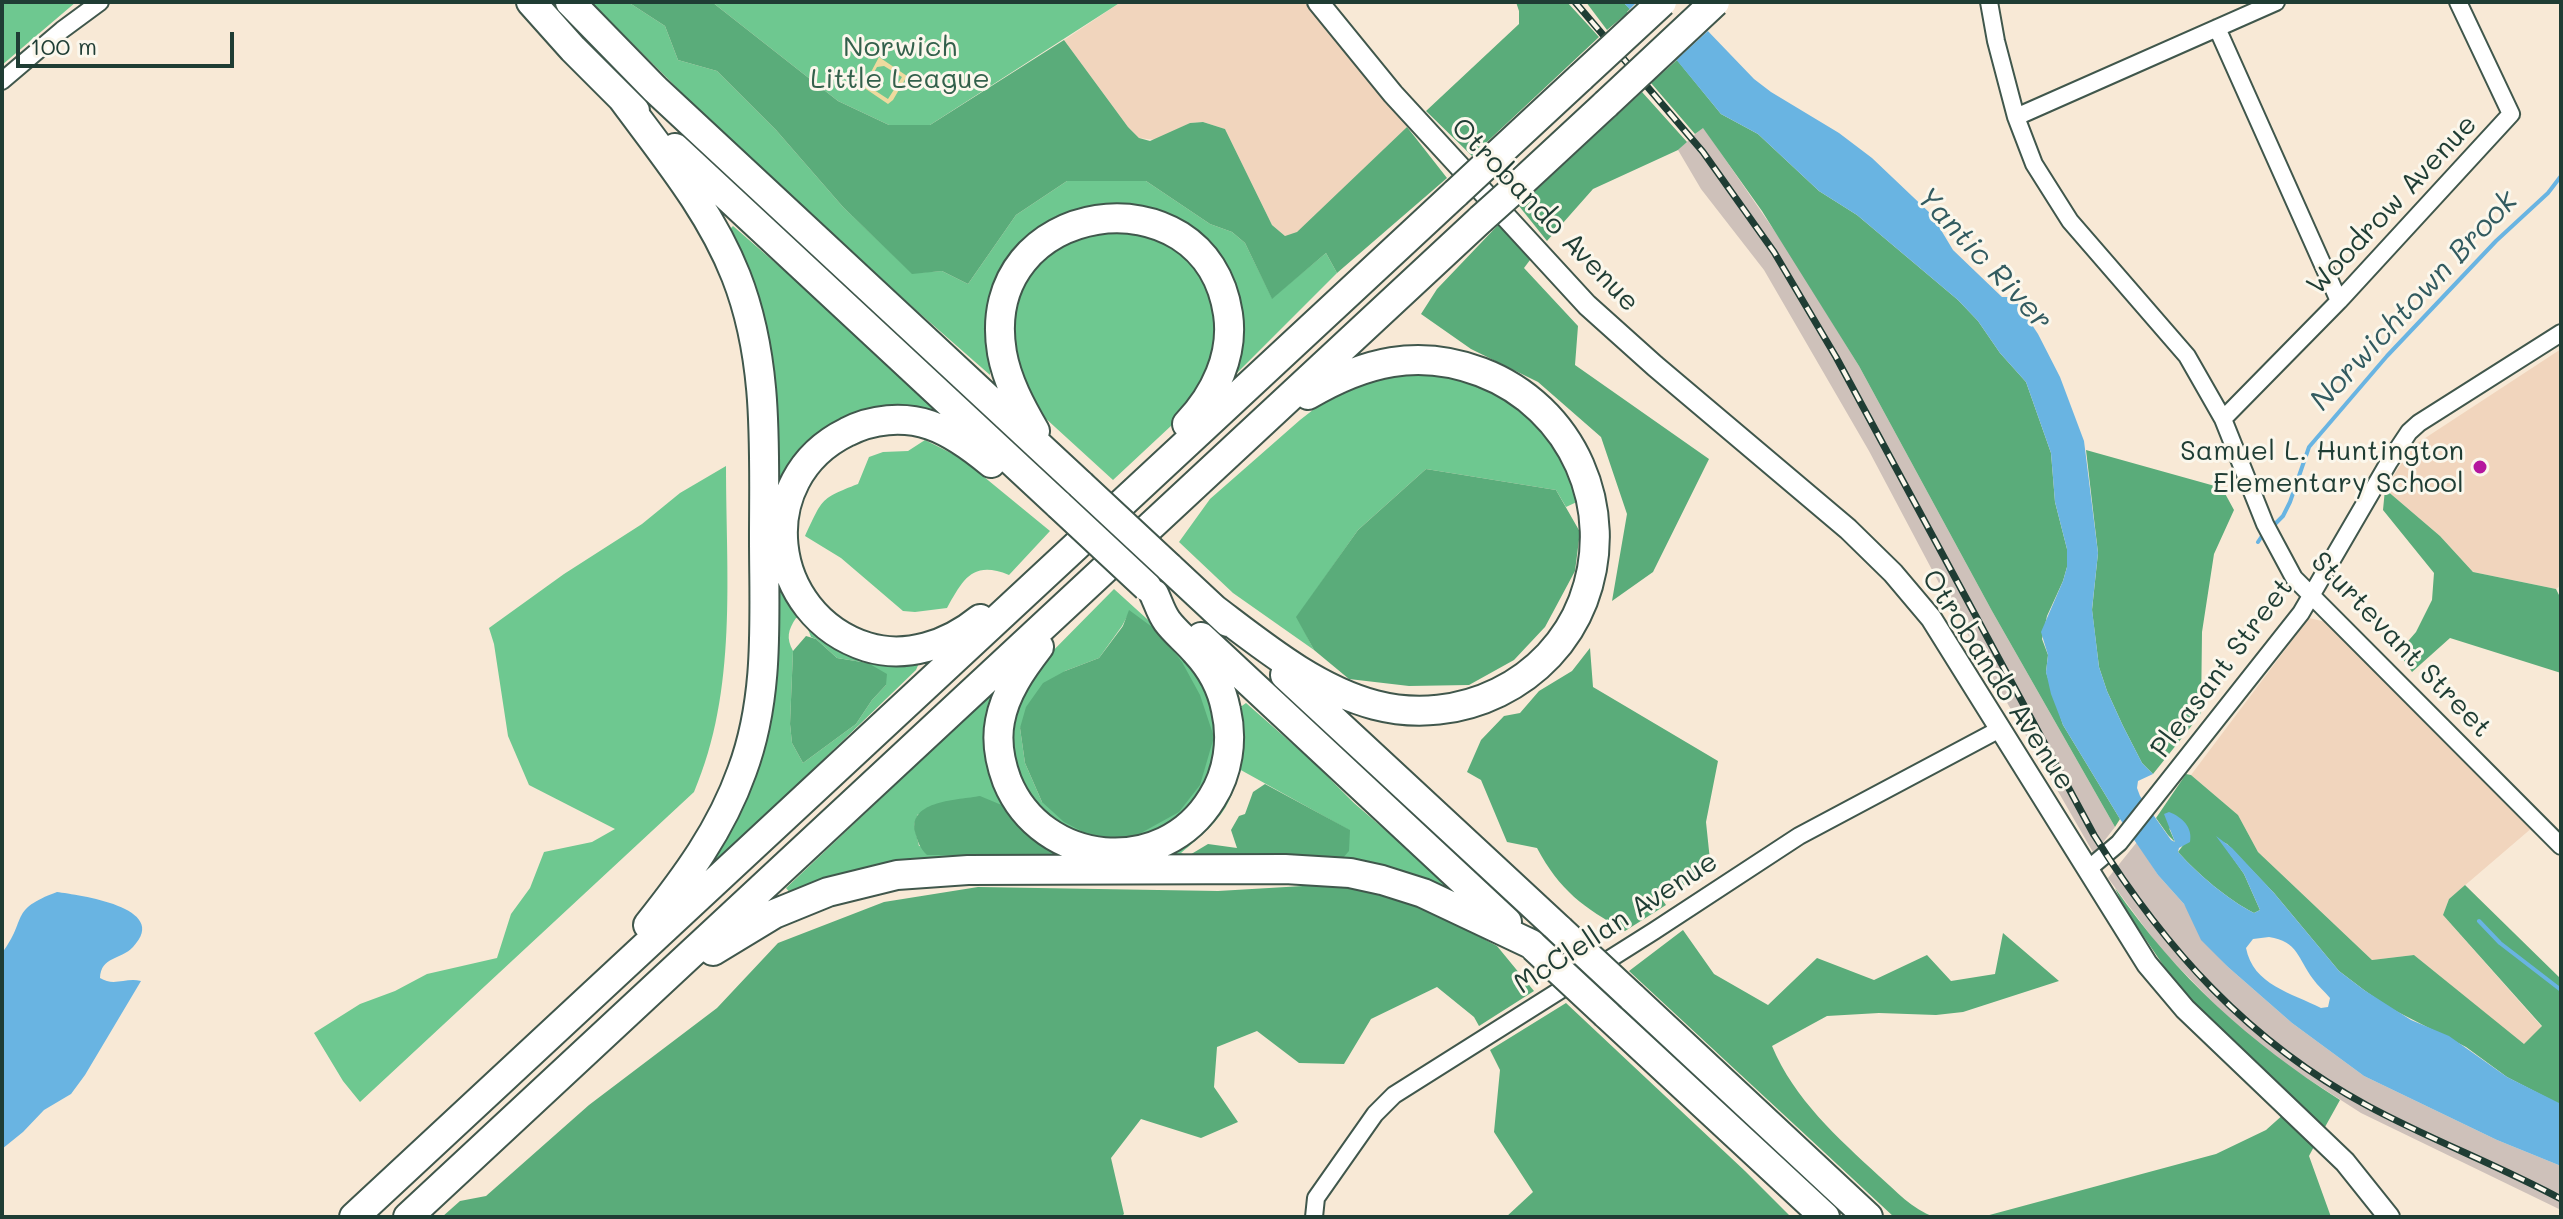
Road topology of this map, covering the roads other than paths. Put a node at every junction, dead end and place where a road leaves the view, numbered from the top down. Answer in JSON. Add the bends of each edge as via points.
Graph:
{"nodes":[{"id":1,"x":100,"y":2,"type":"edge"},
{"id":2,"x":531,"y":2,"type":"edge"},
{"id":3,"x":570,"y":2,"type":"edge"},
{"id":4,"x":1318,"y":2,"type":"edge"},
{"id":5,"x":1662,"y":2,"type":"edge"},
{"id":6,"x":1715,"y":2,"type":"edge"},
{"id":7,"x":1989,"y":2,"type":"edge"},
{"id":8,"x":2276,"y":2,"type":"edge"},
{"id":9,"x":2458,"y":2,"type":"edge"},
{"id":10,"x":2217,"y":28,"type":"junction"},
{"id":11,"x":2,"y":81,"type":"edge"},
{"id":12,"x":622,"y":98,"type":"junction"},
{"id":13,"x":2016,"y":117,"type":"junction"},
{"id":14,"x":2339,"y":301,"type":"junction"},
{"id":15,"x":2561,"y":333,"type":"edge"},
{"id":16,"x":2223,"y":419,"type":"junction"},
{"id":17,"x":1257,"y":428,"type":"junction"},
{"id":18,"x":1050,"y":456,"type":"junction"},
{"id":19,"x":1141,"y":485,"type":"junction"},
{"id":20,"x":1053,"y":499,"type":"junction"},
{"id":21,"x":1090,"y":583,"type":"junction"},
{"id":22,"x":1032,"y":588,"type":"junction"},
{"id":23,"x":1150,"y":590,"type":"junction"},
{"id":24,"x":2311,"y":597,"type":"junction"},
{"id":25,"x":1214,"y":609,"type":"junction"},
{"id":26,"x":2000,"y":729,"type":"junction"},
{"id":27,"x":2561,"y":846,"type":"edge"},
{"id":28,"x":2087,"y":870,"type":"junction"},
{"id":29,"x":1533,"y":946,"type":"junction"},
{"id":30,"x":598,"y":990,"type":"junction"},
{"id":31,"x":649,"y":993,"type":"junction"},
{"id":32,"x":354,"y":1217,"type":"edge"},
{"id":33,"x":408,"y":1217,"type":"edge"},
{"id":34,"x":1314,"y":1217,"type":"edge"},
{"id":35,"x":1825,"y":1217,"type":"edge"},
{"id":36,"x":1868,"y":1217,"type":"edge"},
{"id":37,"x":2389,"y":1217,"type":"edge"}],
"edges":[{"from":1,"to":11,"type":"street"},
{"from":2,"to":12,"type":"highway"},
{"from":3,"to":18,"type":"highway","via":[[655,89]]},
{"from":4,"to":26,"type":"street","name":"Otrobando Avenue","via":[[1393,94],[1587,305],[1893,573],[1931,618]]},
{"from":5,"to":19,"type":"highway","bridge":true},
{"from":6,"to":17,"type":"highway","bridge":true},
{"from":7,"to":13,"type":"street","name":"Sturtevant Street"},
{"from":8,"to":10,"type":"street"},
{"from":9,"to":14,"type":"street","name":"Woodrow Avenue","via":[[2511,114]]},
{"from":10,"to":13,"type":"street"},
{"from":10,"to":14,"type":"street"},
{"from":12,"to":20,"type":"highway"},
{"from":12,"to":30,"type":"highway","via":[[707,217],[736,275],[753,326],[764,404],[764,659],[750,747],[722,820]]},
{"from":13,"to":16,"type":"street","name":"Sturtevant Street","via":[[2034,164],[2070,221],[2187,356]]},
{"from":14,"to":16,"type":"street","name":"Woodrow Avenue"},
{"from":15,"to":24,"type":"street","name":"Pleasant Street","via":[[2409,432]]},
{"from":16,"to":24,"type":"street","name":"Sturtevant Street","via":[[2268,530],[2294,578]]},
{"from":17,"to":21,"type":"highway"},
{"from":17,"to":25,"type":"highway","via":[[1367,367],[1438,361],[1486,374],[1538,406],[1573,448],[1592,511],[1591,574],[1566,633],[1527,675],[1485,699],[1431,711],[1387,708],[1338,691]]},
{"from":18,"to":19,"type":"highway","via":[[1019,401],[1002,353],[1001,317],[1013,279],[1037,247],[1070,226],[1108,218],[1153,224],[1186,242],[1209,266],[1227,307],[1229,334],[1225,362],[1212,391],[1166,445]]},
{"from":18,"to":25,"type":"highway","bridge":true},
{"from":19,"to":22,"type":"highway"},
{"from":20,"to":22,"type":"highway","via":[[933,426],[886,421],[844,433],[815,454],[785,507],[787,567],[820,621],[851,641],[906,652],[938,643]]},
{"from":20,"to":23,"type":"highway","bridge":true},
{"from":21,"to":23,"type":"highway","via":[[1016,679],[1003,708],[998,741],[1006,778],[1032,820],[1061,841],[1114,853],[1155,845],[1195,820],[1215,794],[1229,745],[1222,696],[1208,667],[1167,621]]},
{"from":21,"to":31,"type":"highway"},
{"from":22,"to":30,"type":"highway"},
{"from":23,"to":29,"type":"highway"},
{"from":24,"to":27,"type":"street","name":"Sturtevant Street"},
{"from":24,"to":28,"type":"street","name":"Pleasant Street","via":[[2125,835]]},
{"from":25,"to":36,"type":"highway","bridge":true},
{"from":26,"to":28,"type":"street","name":"Otrobando Avenue"},
{"from":26,"to":34,"type":"street","name":"McClellan Avenue","via":[[1799,836],[1394,1095],[1316,1198]]},
{"from":28,"to":37,"type":"street","name":"Otrobando Avenue","via":[[2147,964],[2185,1009],[2345,1162]]},
{"from":29,"to":31,"type":"highway","via":[[1423,893],[1350,873],[933,871],[864,881],[787,908]]},
{"from":29,"to":35,"type":"highway","bridge":true},
{"from":30,"to":32,"type":"highway"},
{"from":31,"to":33,"type":"highway"}]}
